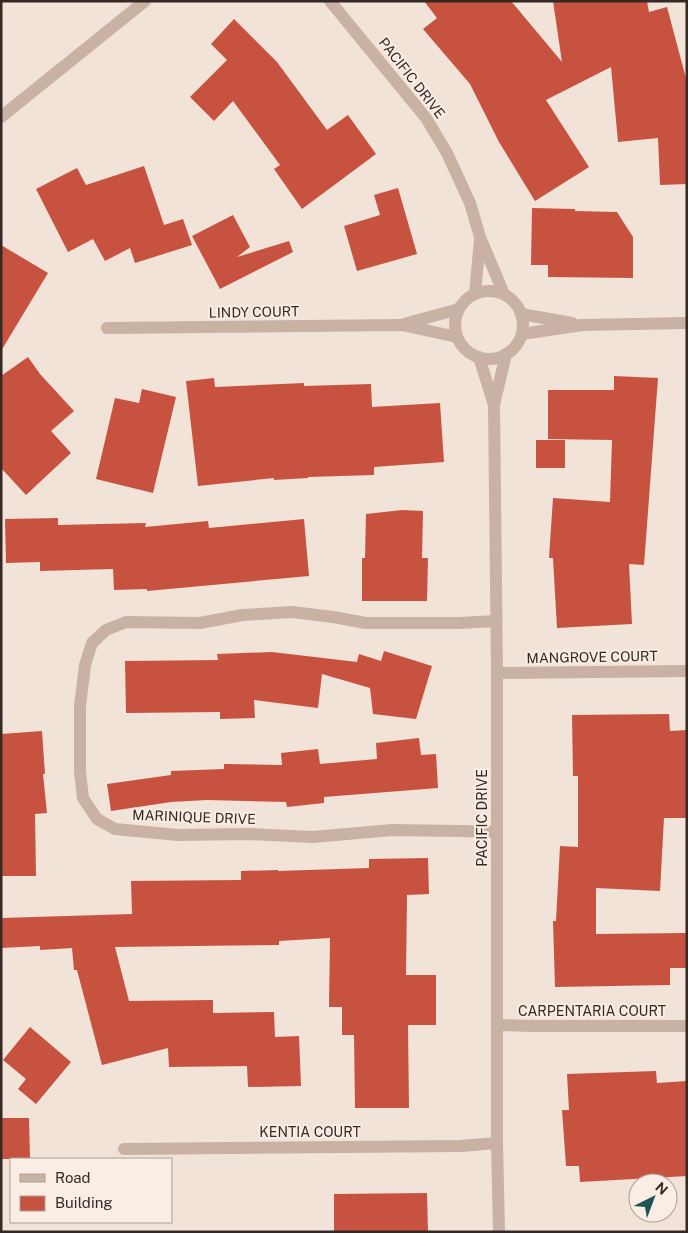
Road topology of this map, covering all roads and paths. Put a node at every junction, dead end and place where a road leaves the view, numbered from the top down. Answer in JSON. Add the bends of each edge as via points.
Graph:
{"nodes":[{"id":1,"x":145,"y":1,"type":"edge"},
{"id":2,"x":330,"y":1,"type":"edge"},
{"id":3,"x":1,"y":117,"type":"edge"},
{"id":4,"x":480,"y":237,"type":"junction"},
{"id":5,"x":475,"y":294,"type":"junction"},
{"id":6,"x":504,"y":294,"type":"junction"},
{"id":7,"x":459,"y":309,"type":"junction"},
{"id":8,"x":521,"y":314,"type":"junction"},
{"id":9,"x":687,"y":323,"type":"edge"},
{"id":10,"x":402,"y":325,"type":"junction"},
{"id":11,"x":582,"y":325,"type":"junction"},
{"id":12,"x":107,"y":328,"type":"dead end"},
{"id":13,"x":522,"y":334,"type":"junction"},
{"id":14,"x":457,"y":337,"type":"junction"},
{"id":15,"x":506,"y":354,"type":"junction"},
{"id":16,"x":479,"y":357,"type":"junction"},
{"id":17,"x":494,"y":405,"type":"junction"},
{"id":18,"x":496,"y":621,"type":"junction"},
{"id":19,"x":687,"y":671,"type":"edge"},
{"id":20,"x":497,"y":673,"type":"junction"},
{"id":21,"x":497,"y":832,"type":"junction"},
{"id":22,"x":497,"y":1025,"type":"junction"},
{"id":23,"x":687,"y":1026,"type":"edge"},
{"id":24,"x":497,"y":1143,"type":"junction"},
{"id":25,"x":124,"y":1149,"type":"dead end"},
{"id":26,"x":499,"y":1232,"type":"edge"}],
"edges":[{"from":1,"to":3,"type":"street"},
{"from":2,"to":4,"type":"street","name":"PACIFIC DRIVE","via":[[426,118],[447,153],[470,203]]},
{"from":4,"to":5,"type":"street","name":"PACIFIC DRIVE"},
{"from":4,"to":6,"type":"street","name":"PACIFIC DRIVE"},
{"from":5,"to":6,"type":"street"},
{"from":5,"to":7,"type":"street"},
{"from":6,"to":8,"type":"street"},
{"from":7,"to":10,"type":"street","name":"LINDY COURT"},
{"from":7,"to":14,"type":"street","via":[[455,328]]},
{"from":8,"to":11,"type":"street"},
{"from":8,"to":13,"type":"street"},
{"from":9,"to":11,"type":"street"},
{"from":10,"to":12,"type":"street","name":"LINDY COURT"},
{"from":10,"to":14,"type":"street","name":"LINDY COURT"},
{"from":11,"to":13,"type":"street"},
{"from":13,"to":15,"type":"street"},
{"from":14,"to":16,"type":"street","via":[[470,353]]},
{"from":15,"to":16,"type":"street","via":[[497,358]]},
{"from":15,"to":17,"type":"street","name":"PACIFIC DRIVE"},
{"from":16,"to":17,"type":"street","name":"PACIFIC DRIVE"},
{"from":17,"to":18,"type":"street","name":"PACIFIC DRIVE"},
{"from":18,"to":20,"type":"street","name":"PACIFIC DRIVE"},
{"from":18,"to":21,"type":"street","name":"MARINIQUE DRIVE","via":[[366,623],[292,612],[200,623],[126,622],[106,630],[92,643],[85,665],[80,706],[80,772],[83,798],[97,819],[115,829],[178,835],[313,837],[392,830]]},
{"from":19,"to":20,"type":"street","name":"MANGROVE COURT"},
{"from":20,"to":21,"type":"street","name":"PACIFIC DRIVE"},
{"from":21,"to":22,"type":"street","name":"PACIFIC DRIVE"},
{"from":22,"to":23,"type":"street","name":"CARPENTARIA COURT"},
{"from":22,"to":24,"type":"street","name":"PACIFIC DRIVE"},
{"from":24,"to":25,"type":"street","name":"KENTIA COURT"},
{"from":24,"to":26,"type":"street","name":"PACIFIC DRIVE"}]}
